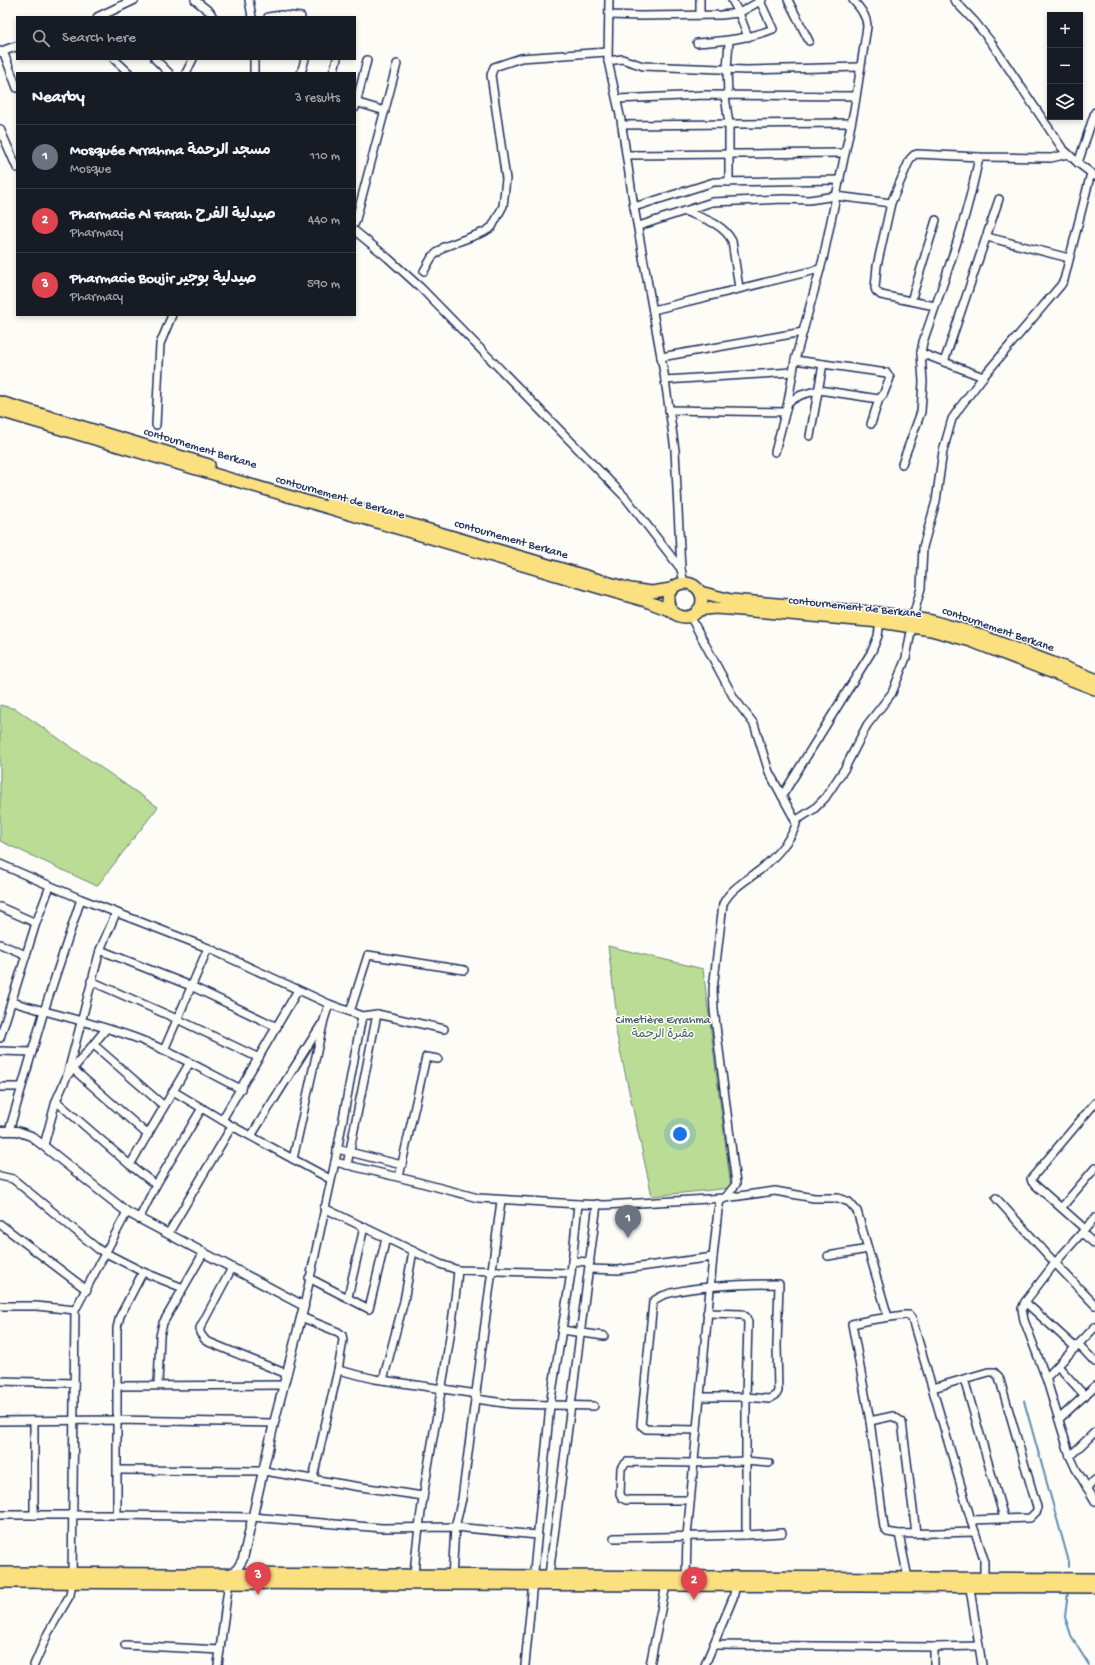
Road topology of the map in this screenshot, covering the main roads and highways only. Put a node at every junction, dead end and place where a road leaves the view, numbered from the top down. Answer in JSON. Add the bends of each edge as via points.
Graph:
{"nodes":[{"id":1,"x":0,"y":402,"type":"edge"},
{"id":2,"x":0,"y":411,"type":"edge"},
{"id":3,"x":671,"y":589,"type":"junction"},
{"id":4,"x":700,"y":592,"type":"junction"},
{"id":5,"x":672,"y":612,"type":"junction"},
{"id":6,"x":694,"y":613,"type":"junction"},
{"id":7,"x":912,"y":622,"type":"junction"},
{"id":8,"x":1095,"y":679,"type":"edge"},
{"id":9,"x":1095,"y":689,"type":"edge"},
{"id":10,"x":0,"y":1573,"type":"edge"},
{"id":11,"x":72,"y":1578,"type":"junction"},
{"id":12,"x":230,"y":1578,"type":"junction"},
{"id":13,"x":1095,"y":1579,"type":"edge"},
{"id":14,"x":452,"y":1580,"type":"junction"},
{"id":15,"x":532,"y":1580,"type":"junction"},
{"id":16,"x":686,"y":1581,"type":"junction"},
{"id":17,"x":737,"y":1581,"type":"junction"},
{"id":18,"x":0,"y":1582,"type":"edge"},
{"id":19,"x":969,"y":1582,"type":"junction"},
{"id":20,"x":1095,"y":1587,"type":"edge"}],
"edges":[{"from":1,"to":3,"type":"highway","name":"contournement Berkane","via":[[623,587],[652,592]]},
{"from":2,"to":5,"type":"highway","name":"contournement de Berkane","via":[[646,601]]},
{"from":3,"to":4,"type":"highway","via":[[684,583],[693,585]]},
{"from":3,"to":5,"type":"highway","via":[[668,598]]},
{"from":4,"to":6,"type":"highway","via":[[702,601]]},
{"from":4,"to":7,"type":"highway","name":"contournement Berkane","via":[[731,600]]},
{"from":5,"to":6,"type":"highway","via":[[681,616]]},
{"from":6,"to":7,"type":"highway","name":"contournement de Berkane","via":[[722,608],[880,622]]},
{"from":7,"to":8,"type":"highway","name":"contournement Berkane","via":[[974,633]]},
{"from":7,"to":9,"type":"highway","name":"contournement de Berkane","via":[[971,641]]},
{"from":10,"to":11,"type":"highway"},
{"from":11,"to":12,"type":"highway"},
{"from":11,"to":18,"type":"highway"},
{"from":12,"to":14,"type":"highway"},
{"from":12,"to":14,"type":"highway","via":[[414,1575]]},
{"from":13,"to":19,"type":"highway","via":[[984,1578]]},
{"from":14,"to":15,"type":"highway"},
{"from":15,"to":16,"type":"highway","via":[[666,1585]]},
{"from":15,"to":16,"type":"highway","via":[[549,1576]]},
{"from":16,"to":17,"type":"highway"},
{"from":17,"to":19,"type":"highway"},
{"from":17,"to":19,"type":"highway","via":[[908,1578]]},
{"from":19,"to":20,"type":"highway"}]}
